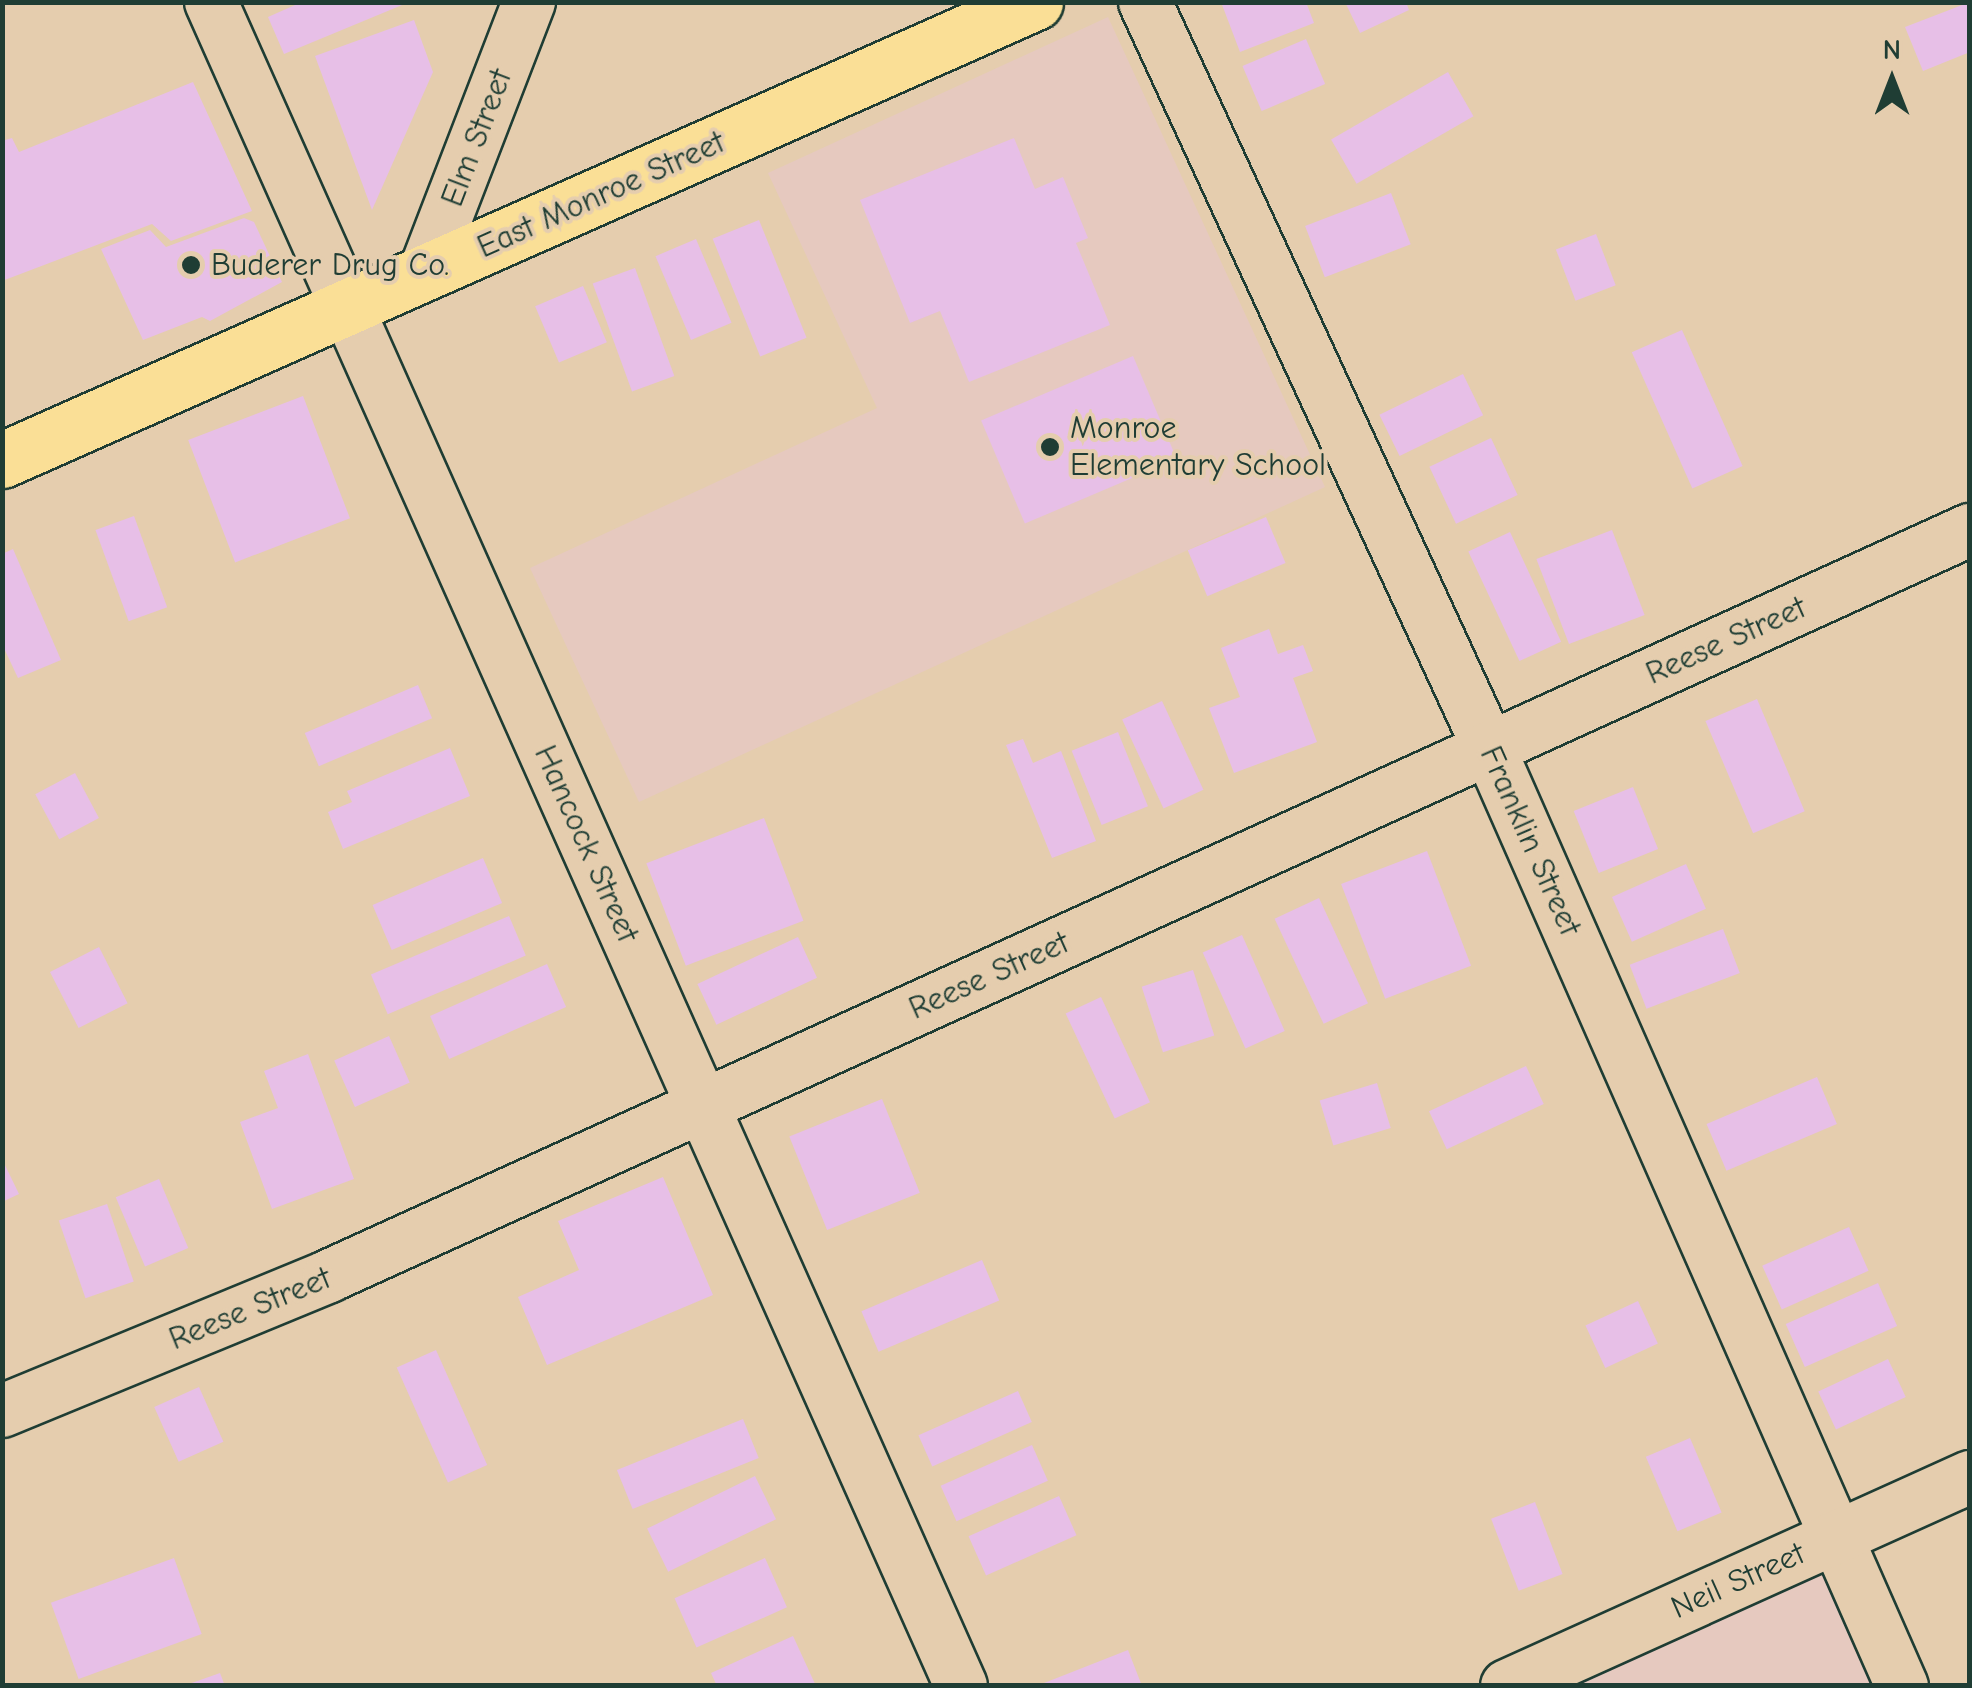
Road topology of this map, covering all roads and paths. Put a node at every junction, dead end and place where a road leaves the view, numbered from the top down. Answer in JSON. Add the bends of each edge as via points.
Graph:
{"nodes":[{"id":1,"x":211,"y":2,"type":"edge"},
{"id":2,"x":529,"y":2,"type":"edge"},
{"id":3,"x":1035,"y":2,"type":"edge"},
{"id":4,"x":1145,"y":2,"type":"edge"},
{"id":5,"x":424,"y":274,"type":"junction"},
{"id":6,"x":344,"y":308,"type":"junction"},
{"id":7,"x":2,"y":460,"type":"edge"},
{"id":8,"x":1970,"y":530,"type":"edge"},
{"id":9,"x":1489,"y":748,"type":"junction"},
{"id":10,"x":704,"y":1106,"type":"junction"},
{"id":11,"x":2,"y":1410,"type":"edge"},
{"id":12,"x":1970,"y":1477,"type":"edge"},
{"id":13,"x":1837,"y":1537,"type":"junction"},
{"id":14,"x":961,"y":1686,"type":"edge"},
{"id":15,"x":1507,"y":1686,"type":"edge"},
{"id":16,"x":1902,"y":1686,"type":"edge"}],
"edges":[{"from":1,"to":6,"type":"street","name":"Hancock Street"},
{"from":2,"to":5,"type":"street","name":"Elm Street"},
{"from":3,"to":5,"type":"main road","name":"East Monroe Street"},
{"from":4,"to":9,"type":"street","name":"Franklin Street"},
{"from":5,"to":6,"type":"main road","name":"East Monroe Street"},
{"from":6,"to":7,"type":"main road","name":"East Monroe Street"},
{"from":6,"to":10,"type":"street","name":"Hancock Street"},
{"from":8,"to":9,"type":"street","name":"Reese Street"},
{"from":9,"to":10,"type":"street","name":"Reese Street"},
{"from":9,"to":13,"type":"street","name":"Franklin Street"},
{"from":10,"to":11,"type":"street","name":"Reese Street","via":[[329,1276]]},
{"from":10,"to":14,"type":"street","name":"Hancock Street"},
{"from":12,"to":13,"type":"street","name":"Neil Street"},
{"from":13,"to":15,"type":"street","name":"Neil Street"},
{"from":13,"to":16,"type":"street","name":"Franklin Street"}]}
